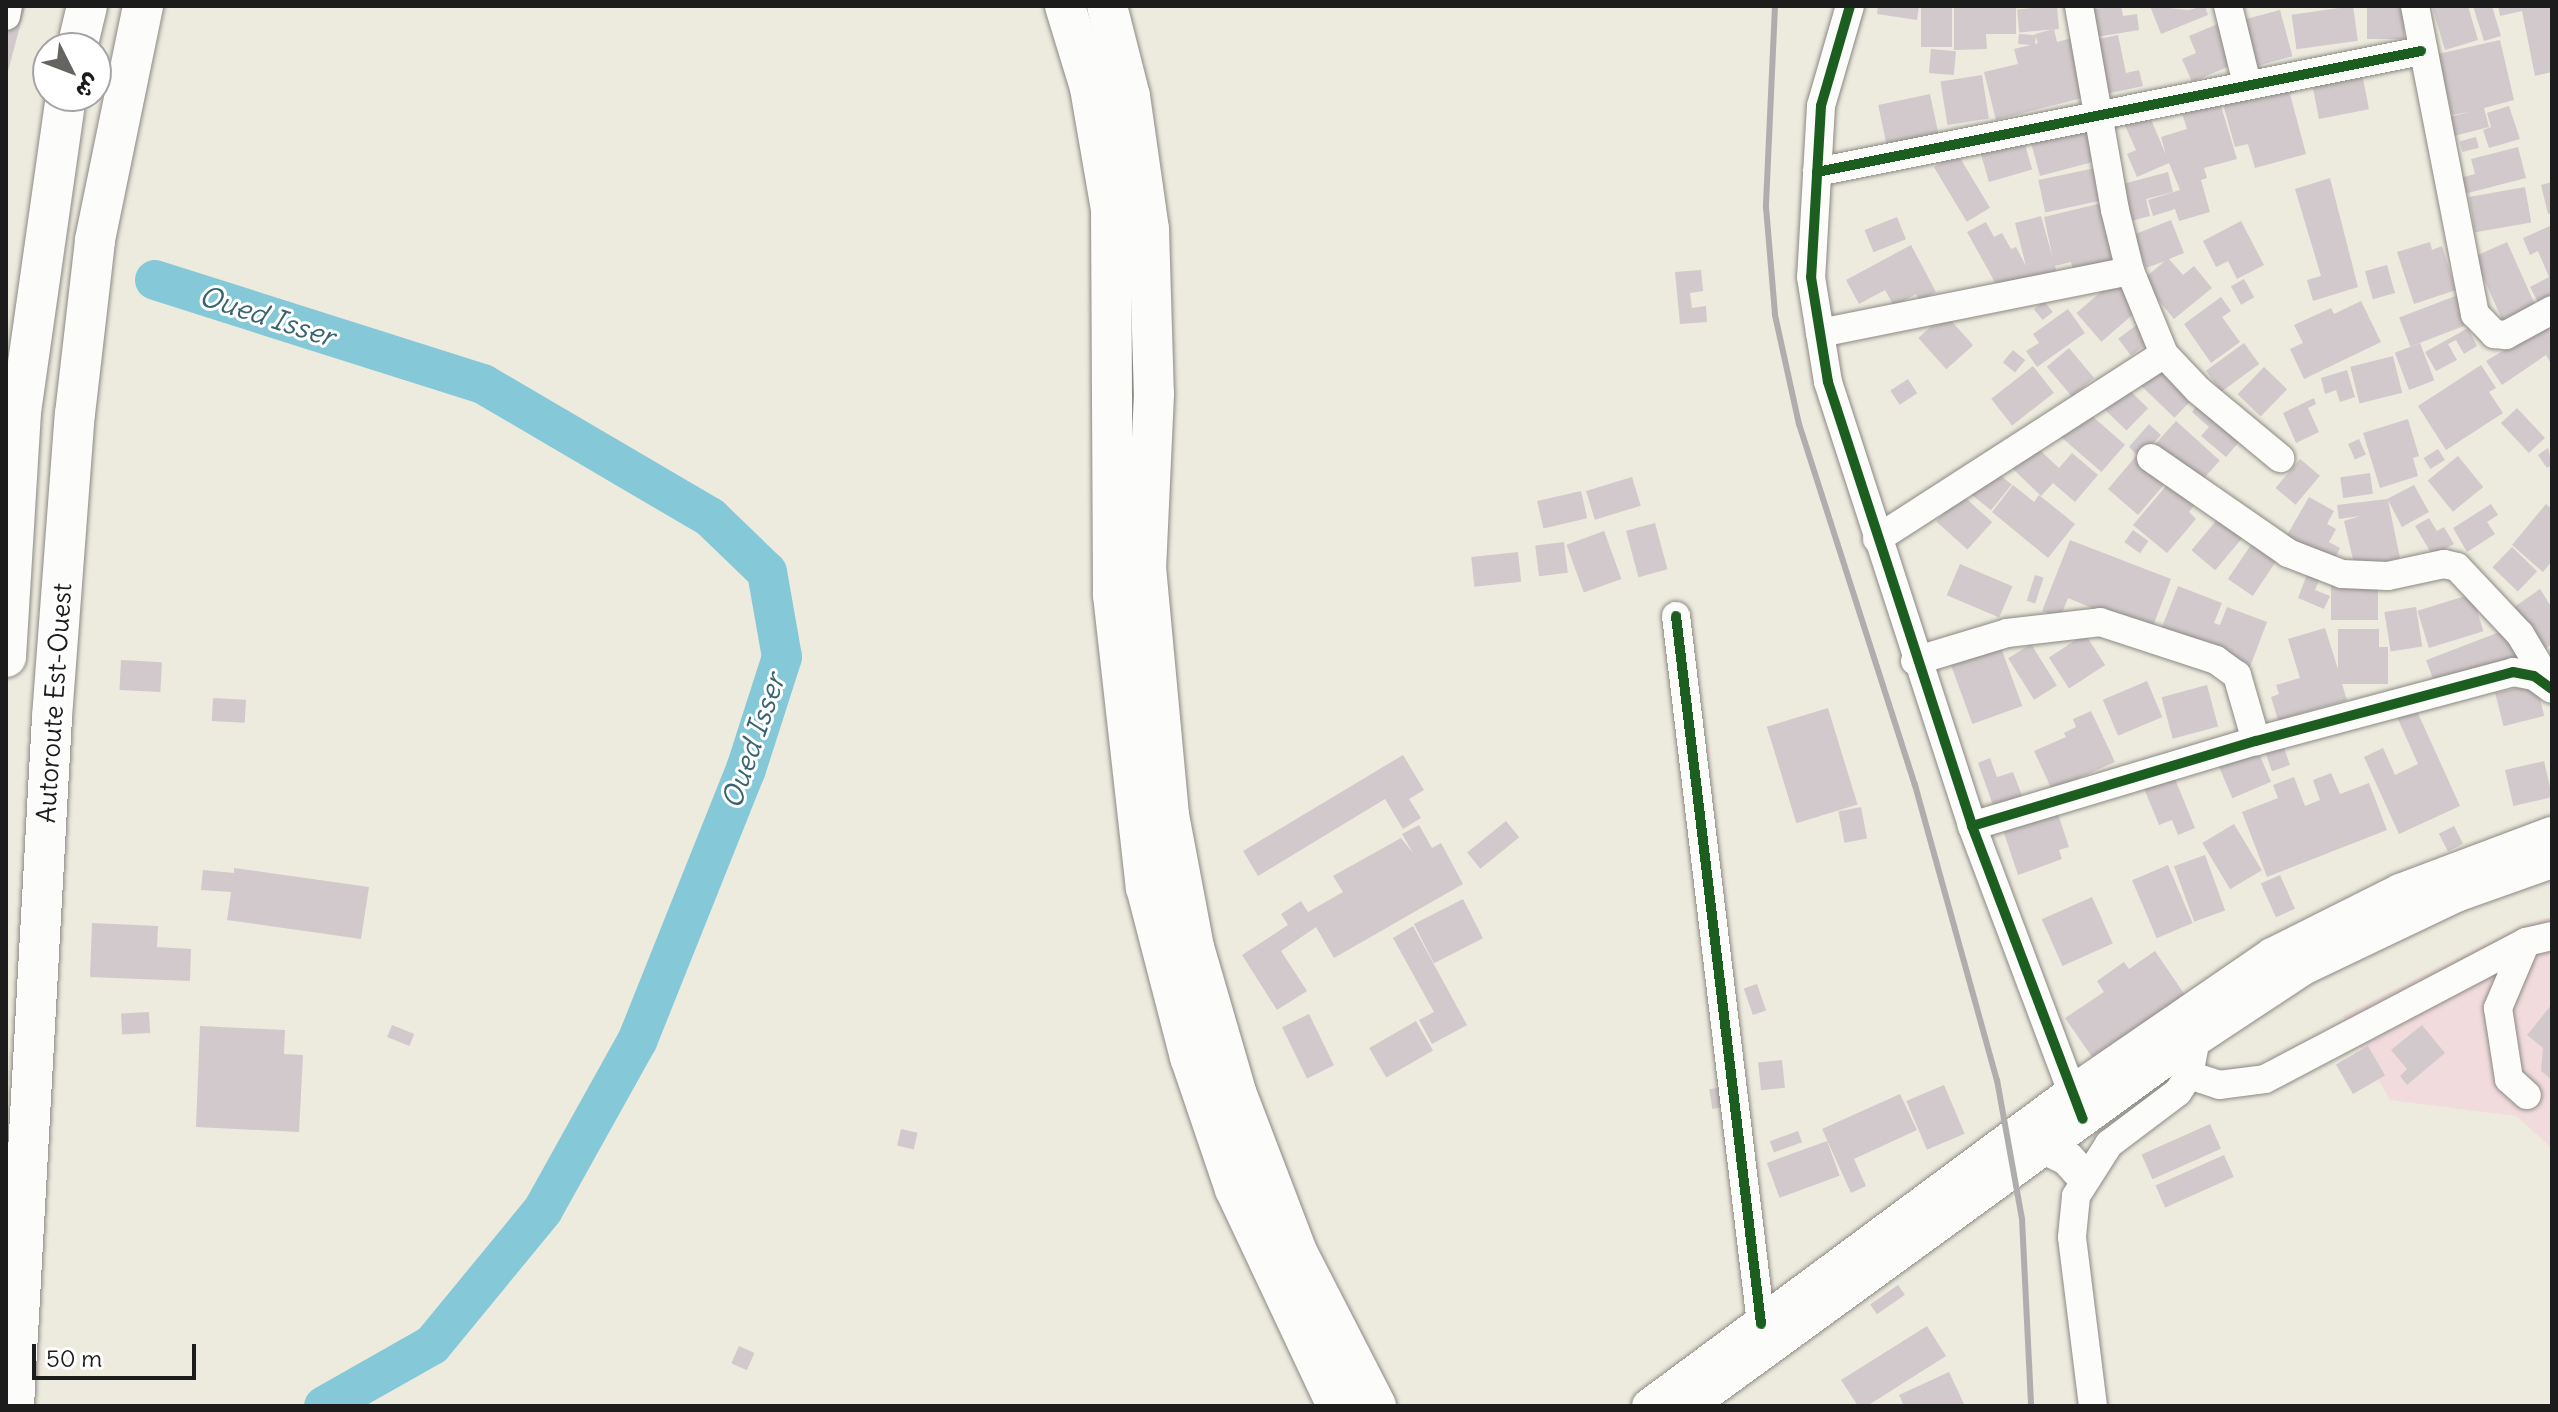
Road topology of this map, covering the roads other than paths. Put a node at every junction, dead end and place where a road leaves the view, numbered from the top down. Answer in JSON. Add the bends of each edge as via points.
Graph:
{"nodes":[{"id":1,"x":8,"y":6,"type":"edge"},
{"id":2,"x":87,"y":6,"type":"edge"},
{"id":3,"x":143,"y":6,"type":"edge"},
{"id":4,"x":1065,"y":6,"type":"edge"},
{"id":5,"x":1107,"y":6,"type":"edge"},
{"id":6,"x":1850,"y":6,"type":"edge"},
{"id":7,"x":2079,"y":6,"type":"edge"},
{"id":8,"x":2228,"y":6,"type":"edge"},
{"id":9,"x":2415,"y":6,"type":"edge"},
{"id":10,"x":6,"y":16,"type":"edge"},
{"id":11,"x":81,"y":32,"type":"edge"},
{"id":12,"x":2421,"y":51,"type":"junction"},
{"id":13,"x":2247,"y":84,"type":"junction"},
{"id":14,"x":64,"y":112,"type":"edge"},
{"id":15,"x":2100,"y":112,"type":"junction"},
{"id":16,"x":1817,"y":172,"type":"junction"},
{"id":17,"x":2130,"y":271,"type":"junction"},
{"id":18,"x":2552,"y":310,"type":"edge"},
{"id":19,"x":1820,"y":333,"type":"junction"},
{"id":20,"x":2164,"y":354,"type":"junction"},
{"id":21,"x":2151,"y":458,"type":"dead end"},
{"id":22,"x":2280,"y":458,"type":"dead end"},
{"id":23,"x":1877,"y":539,"type":"junction"},
{"id":24,"x":1676,"y":616,"type":"dead end"},
{"id":25,"x":6,"y":657,"type":"edge"},
{"id":26,"x":1915,"y":661,"type":"junction"},
{"id":27,"x":2552,"y":689,"type":"edge"},
{"id":28,"x":2256,"y":741,"type":"junction"},
{"id":29,"x":1972,"y":826,"type":"junction"},
{"id":30,"x":2552,"y":834,"type":"edge"},
{"id":31,"x":2552,"y":861,"type":"edge"},
{"id":32,"x":2539,"y":939,"type":"edge"},
{"id":33,"x":2196,"y":1038,"type":"junction"},
{"id":34,"x":2189,"y":1075,"type":"junction"},
{"id":35,"x":2527,"y":1095,"type":"dead end"},
{"id":36,"x":2076,"y":1106,"type":"junction"},
{"id":37,"x":2044,"y":1147,"type":"junction"},
{"id":38,"x":2084,"y":1177,"type":"junction"},
{"id":39,"x":1761,"y":1324,"type":"junction"},
{"id":40,"x":14,"y":1406,"type":"edge"},
{"id":41,"x":1337,"y":1406,"type":"edge"},
{"id":42,"x":1376,"y":1406,"type":"edge"},
{"id":43,"x":1649,"y":1406,"type":"edge"},
{"id":44,"x":1689,"y":1406,"type":"edge"},
{"id":45,"x":2093,"y":1406,"type":"edge"}],
"edges":[{"from":1,"to":10,"type":"street"},
{"from":2,"to":11,"type":"highway"},
{"from":3,"to":40,"type":"highway","name":"Autoroute Est-Ouest","via":[[95,240],[75,414],[52,717]]},
{"from":4,"to":41,"type":"highway","via":[[1090,88],[1111,210],[1113,595],[1146,887],[1190,1057],[1235,1189]]},
{"from":5,"to":42,"type":"highway","via":[[1130,96],[1149,229],[1154,394],[1146,567],[1154,687],[1177,859],[1194,947],[1236,1092],[1298,1254]]},
{"from":6,"to":16,"type":"street","via":[[1821,106]]},
{"from":7,"to":15,"type":"street"},
{"from":8,"to":13,"type":"street"},
{"from":9,"to":12,"type":"street"},
{"from":12,"to":13,"type":"street"},
{"from":12,"to":18,"type":"street","via":[[2475,314],[2494,334],[2506,335]]},
{"from":13,"to":15,"type":"street"},
{"from":14,"to":25,"type":"highway","name":"Autoroute Est-Ouest","via":[[21,412]]},
{"from":15,"to":16,"type":"street"},
{"from":15,"to":17,"type":"street"},
{"from":16,"to":19,"type":"street","via":[[1811,277]]},
{"from":17,"to":19,"type":"street"},
{"from":17,"to":20,"type":"street"},
{"from":19,"to":23,"type":"street","via":[[1828,382]]},
{"from":20,"to":22,"type":"street","via":[[2198,390]]},
{"from":20,"to":23,"type":"street"},
{"from":21,"to":27,"type":"street","via":[[2288,553],[2342,574],[2388,576],[2444,564],[2457,567],[2520,634]]},
{"from":23,"to":26,"type":"street"},
{"from":24,"to":39,"type":"street"},
{"from":26,"to":28,"type":"street","via":[[2007,633],[2100,622],[2237,675]]},
{"from":26,"to":29,"type":"street"},
{"from":27,"to":28,"type":"street","via":[[2534,676],[2513,672]]},
{"from":28,"to":29,"type":"street"},
{"from":29,"to":36,"type":"street"},
{"from":30,"to":36,"type":"main road","via":[[2485,856],[2328,924],[2209,996]]},
{"from":31,"to":33,"type":"main road","via":[[2378,929],[2305,967]]},
{"from":32,"to":34,"type":"street","via":[[2265,1079],[2219,1085]]},
{"from":32,"to":35,"type":"street","via":[[2498,1008],[2509,1079]]},
{"from":33,"to":34,"type":"street"},
{"from":33,"to":36,"type":"main road"},
{"from":34,"to":38,"type":"street","via":[[2178,1092],[2109,1144]]},
{"from":36,"to":37,"type":"main road"},
{"from":36,"to":39,"type":"main road"},
{"from":37,"to":38,"type":"main road","via":[[2067,1158]]},
{"from":37,"to":44,"type":"main road"},
{"from":38,"to":45,"type":"street","via":[[2072,1237]]},
{"from":39,"to":43,"type":"main road"}]}
